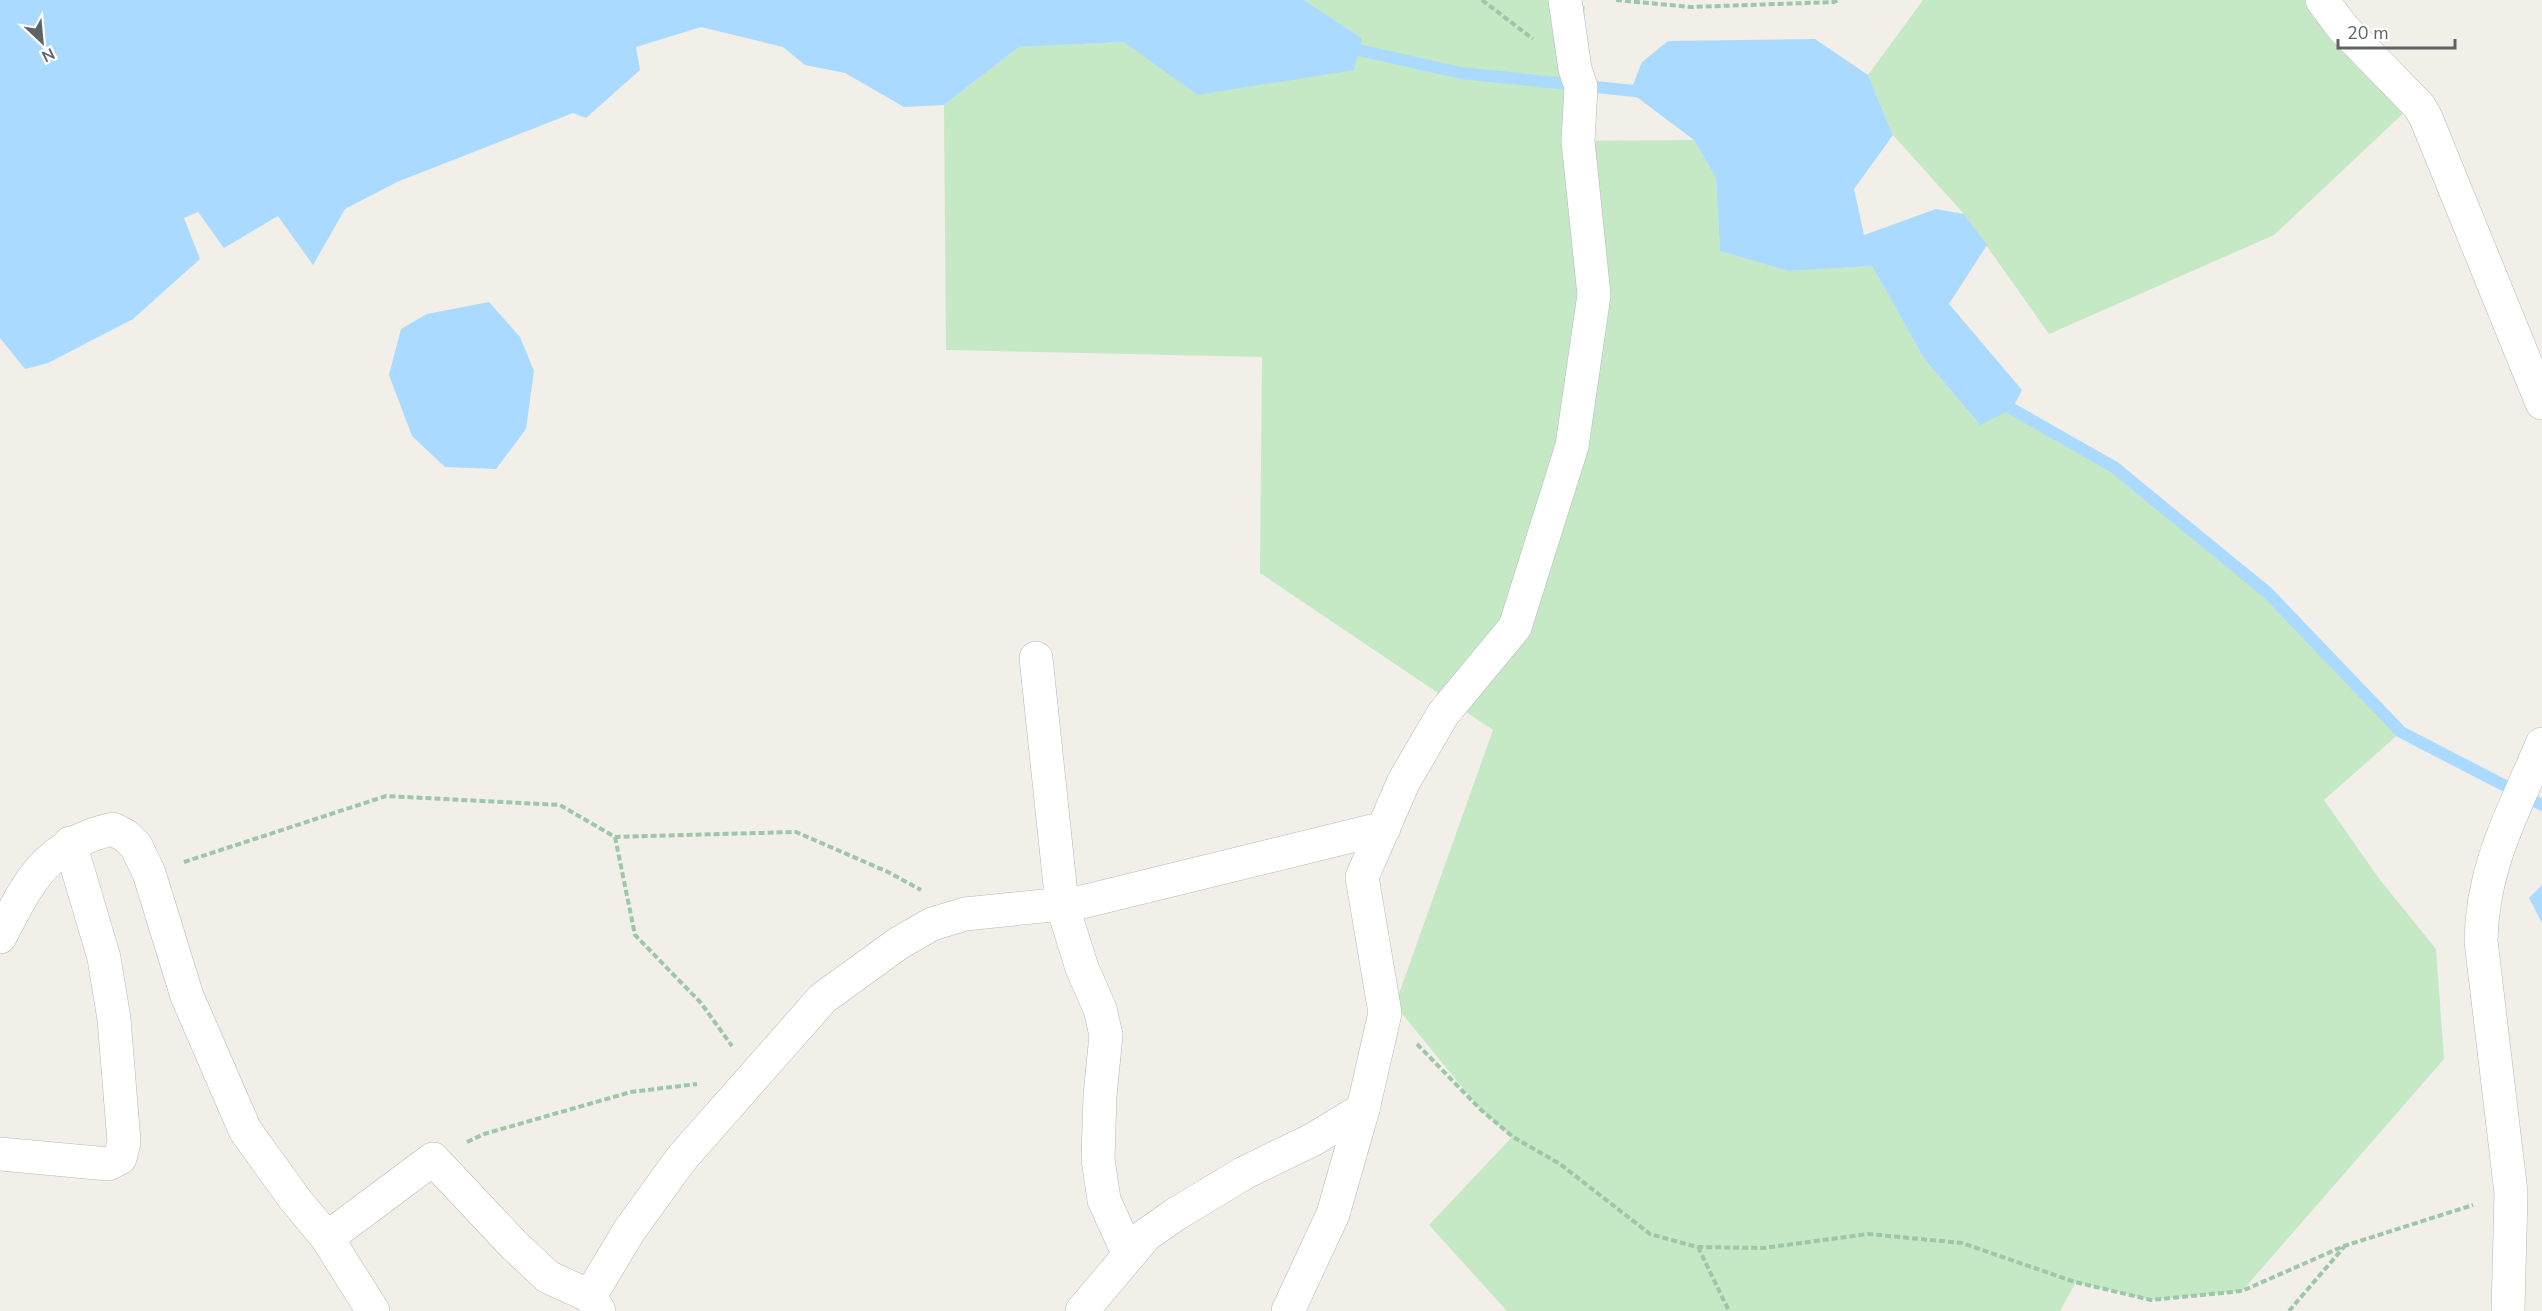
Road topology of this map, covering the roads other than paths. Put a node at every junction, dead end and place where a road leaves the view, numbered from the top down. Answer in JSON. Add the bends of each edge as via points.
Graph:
{"nodes":[{"id":1,"x":1565,"y":0,"type":"edge"},
{"id":2,"x":2322,"y":0,"type":"edge"},
{"id":3,"x":2542,"y":403,"type":"edge"},
{"id":4,"x":1036,"y":658,"type":"dead end"},
{"id":5,"x":2542,"y":744,"type":"edge"},
{"id":6,"x":1384,"y":828,"type":"junction"},
{"id":7,"x":70,"y":843,"type":"junction"},
{"id":8,"x":1062,"y":904,"type":"junction"},
{"id":9,"x":0,"y":937,"type":"edge"},
{"id":10,"x":1362,"y":1109,"type":"junction"},
{"id":11,"x":0,"y":1154,"type":"edge"},
{"id":12,"x":327,"y":1238,"type":"junction"},
{"id":13,"x":1129,"y":1255,"type":"junction"},
{"id":14,"x":594,"y":1304,"type":"edge"},
{"id":15,"x":373,"y":1311,"type":"edge"},
{"id":16,"x":1082,"y":1311,"type":"edge"},
{"id":17,"x":1288,"y":1311,"type":"edge"},
{"id":18,"x":2508,"y":1311,"type":"edge"}],
"edges":[{"from":1,"to":6,"type":"street","via":[[1581,87],[1578,141],[1594,295],[1572,446],[1515,627],[1443,714],[1404,781]]},
{"from":2,"to":3,"type":"street","via":[[2426,118]]},
{"from":4,"to":8,"type":"street"},
{"from":5,"to":18,"type":"street","via":[[2508,818],[2481,910],[2481,941],[2511,1193]]},
{"from":6,"to":8,"type":"street"},
{"from":6,"to":10,"type":"street","via":[[1362,877],[1385,1012]]},
{"from":7,"to":9,"type":"street","via":[[26,886]]},
{"from":7,"to":11,"type":"street","via":[[104,958],[114,1019],[124,1142],[120,1158],[108,1164]]},
{"from":7,"to":12,"type":"street","via":[[113,829],[136,846],[149,873],[187,996],[241,1122]]},
{"from":8,"to":13,"type":"street","via":[[1104,1022],[1098,1159],[1104,1200]]},
{"from":8,"to":14,"type":"street","via":[[965,914],[932,924],[823,998],[681,1160],[629,1231]]},
{"from":10,"to":13,"type":"street","via":[[1176,1214],[1146,1235]]},
{"from":10,"to":17,"type":"street","via":[[1333,1214]]},
{"from":12,"to":14,"type":"street","via":[[433,1159],[548,1277]]},
{"from":12,"to":15,"type":"street"},
{"from":13,"to":16,"type":"street"}]}
